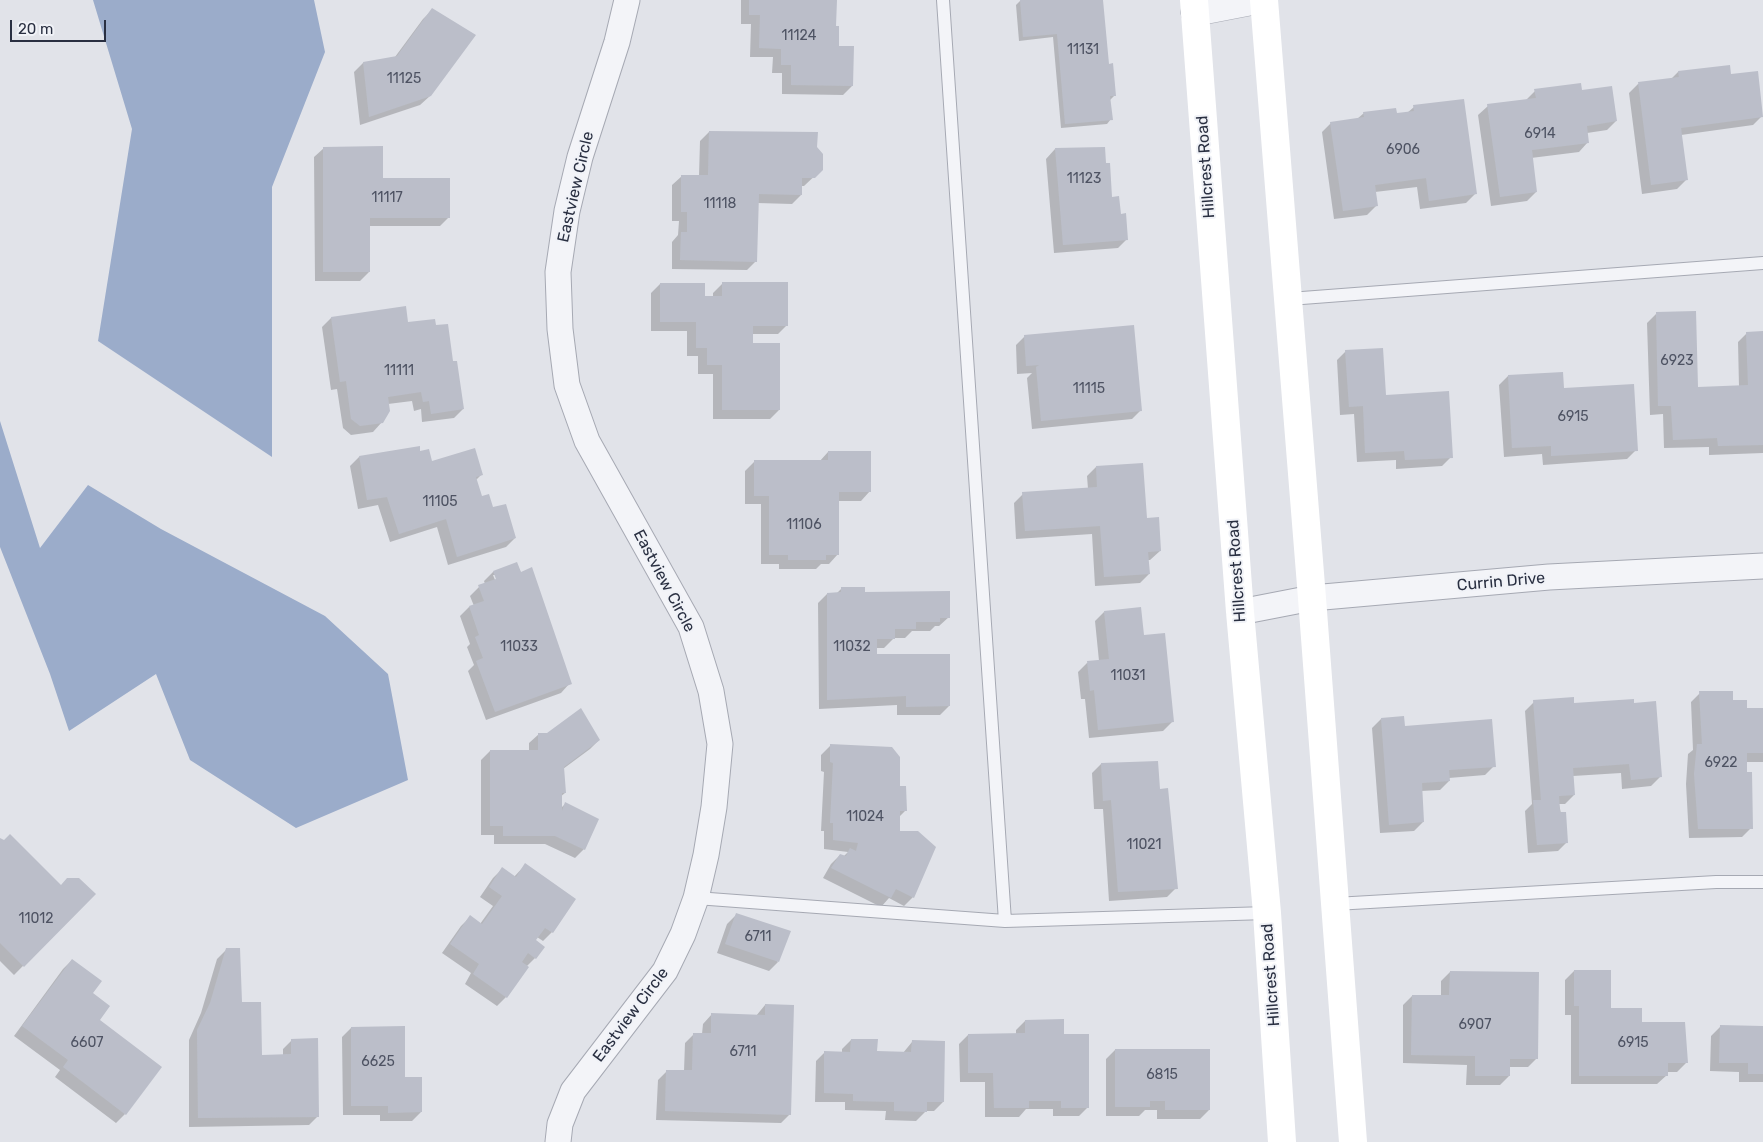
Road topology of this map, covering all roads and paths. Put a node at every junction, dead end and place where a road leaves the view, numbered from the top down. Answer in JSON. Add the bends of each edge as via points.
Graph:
{"nodes":[{"id":1,"x":627,"y":0,"type":"edge"},
{"id":2,"x":943,"y":0,"type":"edge"},
{"id":3,"x":1257,"y":0,"type":"edge"},
{"id":4,"x":1264,"y":0,"type":"edge"},
{"id":5,"x":1194,"y":6,"type":"edge"},
{"id":6,"x":1763,"y":263,"type":"edge"},
{"id":7,"x":1288,"y":299,"type":"junction"},
{"id":8,"x":1763,"y":566,"type":"edge"},
{"id":9,"x":1312,"y":598,"type":"junction"},
{"id":10,"x":1240,"y":612,"type":"junction"},
{"id":11,"x":1763,"y":882,"type":"edge"},
{"id":12,"x":696,"y":898,"type":"junction"},
{"id":13,"x":1336,"y":904,"type":"junction"},
{"id":14,"x":1267,"y":913,"type":"junction"},
{"id":15,"x":1005,"y":921,"type":"junction"},
{"id":16,"x":558,"y":1142,"type":"edge"},
{"id":17,"x":1282,"y":1142,"type":"edge"},
{"id":18,"x":1353,"y":1142,"type":"edge"}],
"edges":[{"from":1,"to":12,"type":"street","name":"Eastview Circle","via":[[618,42],[566,211],[558,272],[560,329],[567,385],[587,441],[690,627],[711,691],[720,744],[714,807]]},
{"from":2,"to":15,"type":"lane"},
{"from":3,"to":5,"type":"street"},
{"from":4,"to":7,"type":"main road"},
{"from":5,"to":10,"type":"main road","name":"Hillcrest Road"},
{"from":6,"to":7,"type":"lane"},
{"from":7,"to":9,"type":"main road"},
{"from":8,"to":9,"type":"street","name":"Currin Drive","via":[[1549,578]]},
{"from":9,"to":10,"type":"street","name":"Currin Drive"},
{"from":9,"to":13,"type":"main road"},
{"from":10,"to":14,"type":"main road","name":"Hillcrest Road"},
{"from":11,"to":13,"type":"lane"},
{"from":12,"to":15,"type":"lane"},
{"from":12,"to":16,"type":"street","name":"Eastview Circle","via":[[665,971],[573,1091],[560,1124]]},
{"from":13,"to":18,"type":"main road"},
{"from":14,"to":15,"type":"lane"},
{"from":14,"to":17,"type":"main road","name":"Hillcrest Road"}]}
